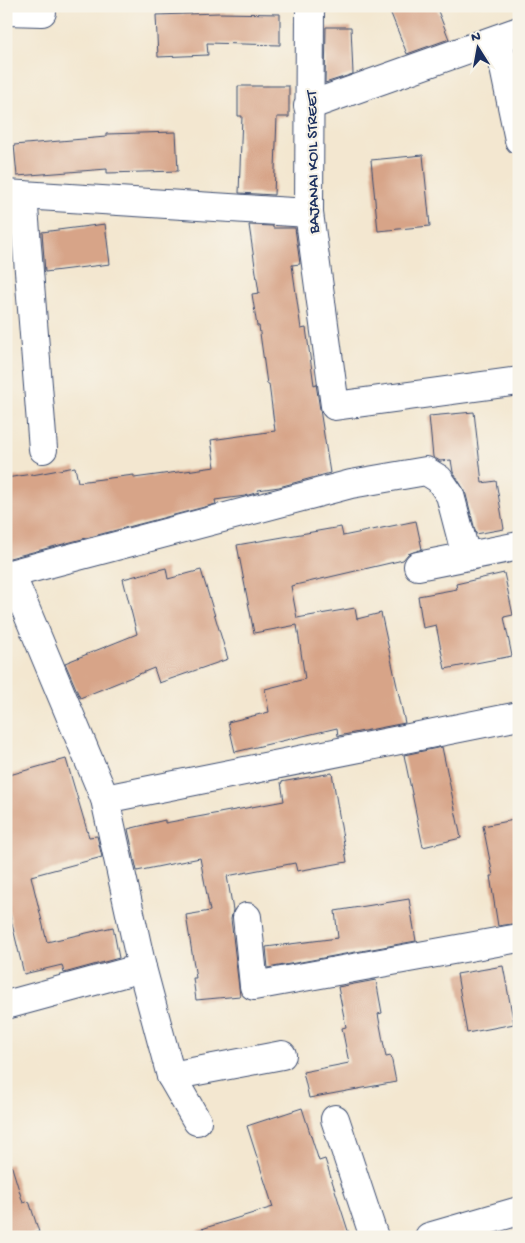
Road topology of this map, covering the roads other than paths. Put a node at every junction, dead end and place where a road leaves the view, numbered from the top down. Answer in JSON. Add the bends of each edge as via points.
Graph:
{"nodes":[{"id":1,"x":310,"y":6,"type":"edge"},
{"id":2,"x":6,"y":11,"type":"edge"},
{"id":3,"x":42,"y":12,"type":"dead end"},
{"id":4,"x":508,"y":35,"type":"edge"},
{"id":5,"x":308,"y":106,"type":"junction"},
{"id":6,"x":519,"y":140,"type":"edge"},
{"id":7,"x":15,"y":194,"type":"edge"},
{"id":8,"x":309,"y":213,"type":"junction"},
{"id":9,"x":519,"y":381,"type":"edge"},
{"id":10,"x":43,"y":448,"type":"dead end"},
{"id":11,"x":519,"y":546,"type":"edge"},
{"id":12,"x":466,"y":556,"type":"junction"},
{"id":13,"x":418,"y":566,"type":"dead end"},
{"id":14,"x":9,"y":574,"type":"edge"},
{"id":15,"x":519,"y":716,"type":"edge"},
{"id":16,"x":105,"y":799,"type":"junction"},
{"id":17,"x":248,"y":917,"type":"dead end"},
{"id":18,"x":519,"y":938,"type":"edge"},
{"id":19,"x":142,"y":968,"type":"junction"},
{"id":20,"x":6,"y":1005,"type":"edge"},
{"id":21,"x":282,"y":1055,"type":"dead end"},
{"id":22,"x":171,"y":1076,"type":"junction"},
{"id":23,"x":335,"y":1119,"type":"dead end"},
{"id":24,"x":197,"y":1121,"type":"dead end"},
{"id":25,"x":519,"y":1211,"type":"edge"},
{"id":26,"x":374,"y":1237,"type":"edge"},
{"id":27,"x":429,"y":1237,"type":"edge"}],
"edges":[{"from":1,"to":5,"type":"street","name":"BAJANAI KOIL STREET"},
{"from":2,"to":3,"type":"street"},
{"from":4,"to":5,"type":"street"},
{"from":4,"to":6,"type":"street"},
{"from":5,"to":8,"type":"street","name":"BAJANAI KOIL STREET"},
{"from":7,"to":8,"type":"street"},
{"from":7,"to":10,"type":"street"},
{"from":8,"to":9,"type":"street","name":"BAJANAI KOIL STREET","via":[[335,406]]},
{"from":11,"to":12,"type":"street"},
{"from":12,"to":13,"type":"street"},
{"from":12,"to":14,"type":"street","via":[[450,495],[439,479],[426,470],[351,484]]},
{"from":14,"to":16,"type":"street"},
{"from":15,"to":16,"type":"street"},
{"from":16,"to":19,"type":"street"},
{"from":17,"to":18,"type":"street","via":[[254,986]]},
{"from":19,"to":20,"type":"street"},
{"from":19,"to":22,"type":"street"},
{"from":21,"to":22,"type":"street"},
{"from":22,"to":24,"type":"street"},
{"from":23,"to":26,"type":"street"},
{"from":25,"to":27,"type":"street"}]}
